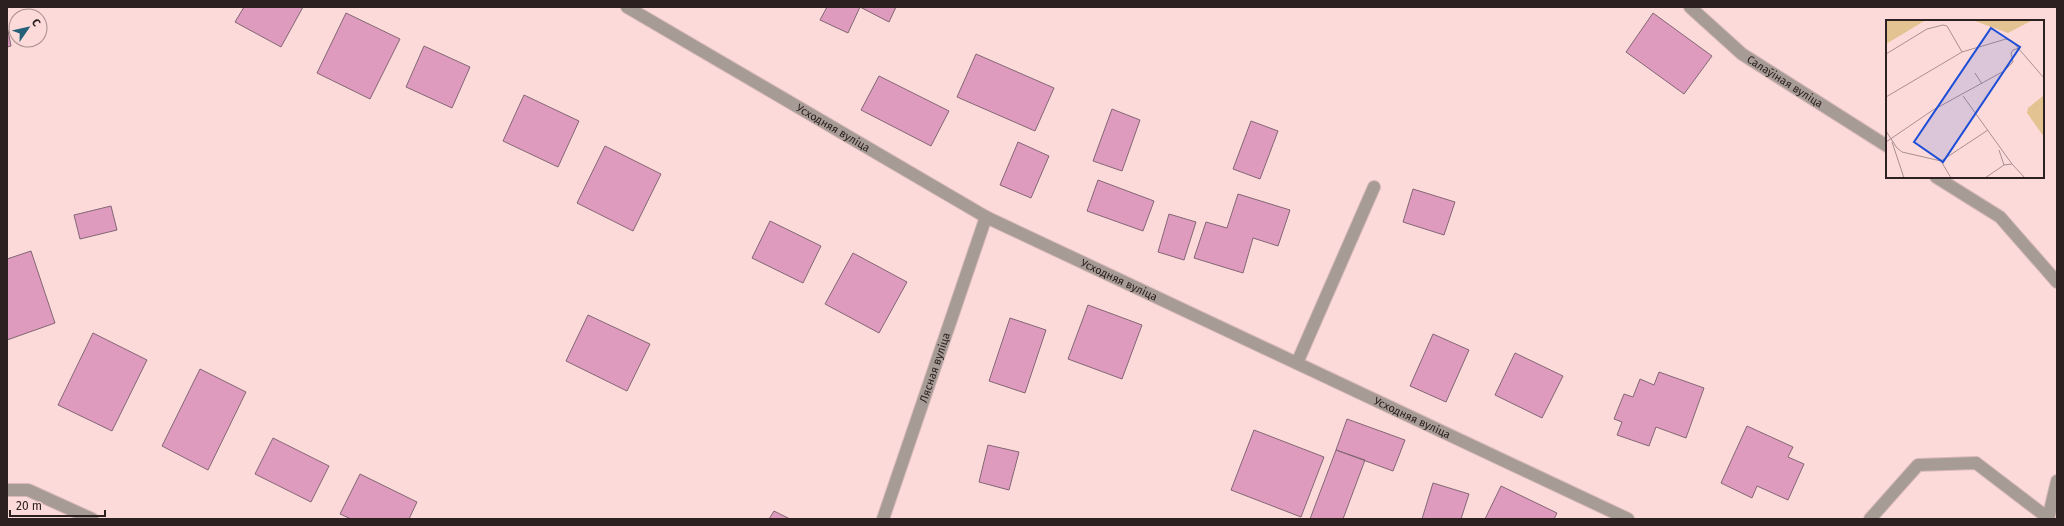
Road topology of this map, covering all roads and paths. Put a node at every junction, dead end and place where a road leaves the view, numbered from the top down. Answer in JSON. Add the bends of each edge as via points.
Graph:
{"nodes":[{"id":1,"x":627,"y":7,"type":"edge"},
{"id":2,"x":1690,"y":7,"type":"edge"},
{"id":3,"x":1886,"y":145,"type":"edge"},
{"id":4,"x":1938,"y":178,"type":"edge"},
{"id":5,"x":1374,"y":187,"type":"dead end"},
{"id":6,"x":986,"y":217,"type":"junction"},
{"id":7,"x":2057,"y":282,"type":"edge"},
{"id":8,"x":1297,"y":363,"type":"junction"},
{"id":9,"x":2057,"y":481,"type":"edge"},
{"id":10,"x":7,"y":490,"type":"edge"},
{"id":11,"x":2048,"y":518,"type":"edge"},
{"id":12,"x":92,"y":519,"type":"edge"},
{"id":13,"x":883,"y":519,"type":"edge"},
{"id":14,"x":1628,"y":519,"type":"edge"},
{"id":15,"x":1870,"y":519,"type":"edge"}],
"edges":[{"from":1,"to":6,"type":"street","name":"Усходняя вуліца"},
{"from":2,"to":3,"type":"street","name":"Салаўіная вуліца","via":[[1742,54]]},
{"from":4,"to":7,"type":"street","via":[[2000,217]]},
{"from":5,"to":8,"type":"street"},
{"from":6,"to":8,"type":"street","name":"Усходняя вуліца"},
{"from":6,"to":13,"type":"street","name":"Лясная вуліца"},
{"from":8,"to":14,"type":"street","name":"Усходняя вуліца"},
{"from":9,"to":11,"type":"street"},
{"from":10,"to":12,"type":"street","via":[[28,490]]},
{"from":11,"to":15,"type":"street","via":[[1976,463],[1918,465]]}]}
